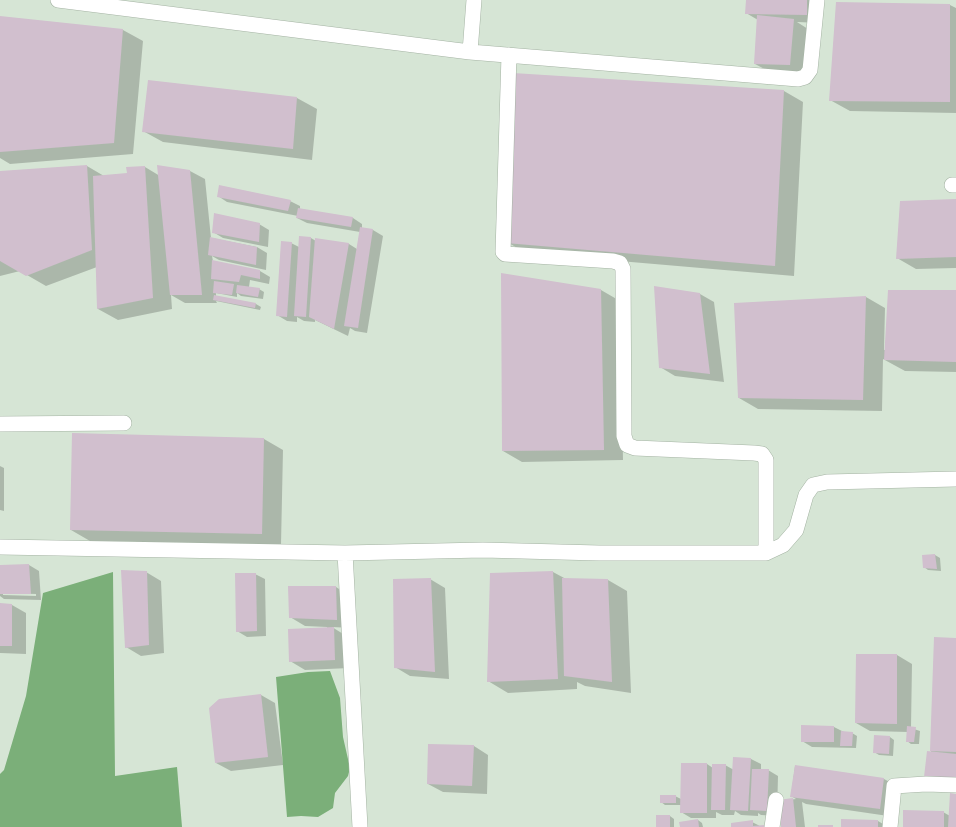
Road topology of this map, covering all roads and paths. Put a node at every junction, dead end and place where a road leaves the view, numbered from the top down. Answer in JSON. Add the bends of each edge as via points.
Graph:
{"nodes":[{"id":1,"x":58,"y":0,"type":"edge"},
{"id":2,"x":474,"y":0,"type":"edge"},
{"id":3,"x":817,"y":0,"type":"edge"},
{"id":4,"x":470,"y":52,"type":"junction"},
{"id":5,"x":509,"y":55,"type":"junction"},
{"id":6,"x":124,"y":423,"type":"dead end"},
{"id":7,"x":0,"y":424,"type":"edge"},
{"id":8,"x":956,"y":479,"type":"edge"},
{"id":9,"x":0,"y":547,"type":"edge"},
{"id":10,"x":345,"y":553,"type":"junction"},
{"id":11,"x":766,"y":553,"type":"junction"},
{"id":12,"x":956,"y":784,"type":"edge"},
{"id":13,"x":776,"y":800,"type":"dead end"},
{"id":14,"x":360,"y":827,"type":"edge"},
{"id":15,"x":772,"y":827,"type":"edge"},
{"id":16,"x":890,"y":827,"type":"edge"}],
"edges":[{"from":1,"to":4,"type":"street"},
{"from":2,"to":4,"type":"street"},
{"from":3,"to":5,"type":"street","via":[[810,70],[806,77],[798,79]]},
{"from":4,"to":5,"type":"street"},
{"from":5,"to":11,"type":"street","via":[[503,252],[620,263],[623,269],[624,436],[627,444],[634,448],[762,454],[766,460]]},
{"from":6,"to":7,"type":"street"},
{"from":8,"to":11,"type":"street","via":[[827,482],[813,486],[806,495],[796,530],[783,544]]},
{"from":9,"to":10,"type":"street"},
{"from":10,"to":11,"type":"street","via":[[483,550],[599,554]]},
{"from":10,"to":14,"type":"street"},
{"from":12,"to":16,"type":"street","via":[[894,786]]},
{"from":13,"to":15,"type":"street"}]}
